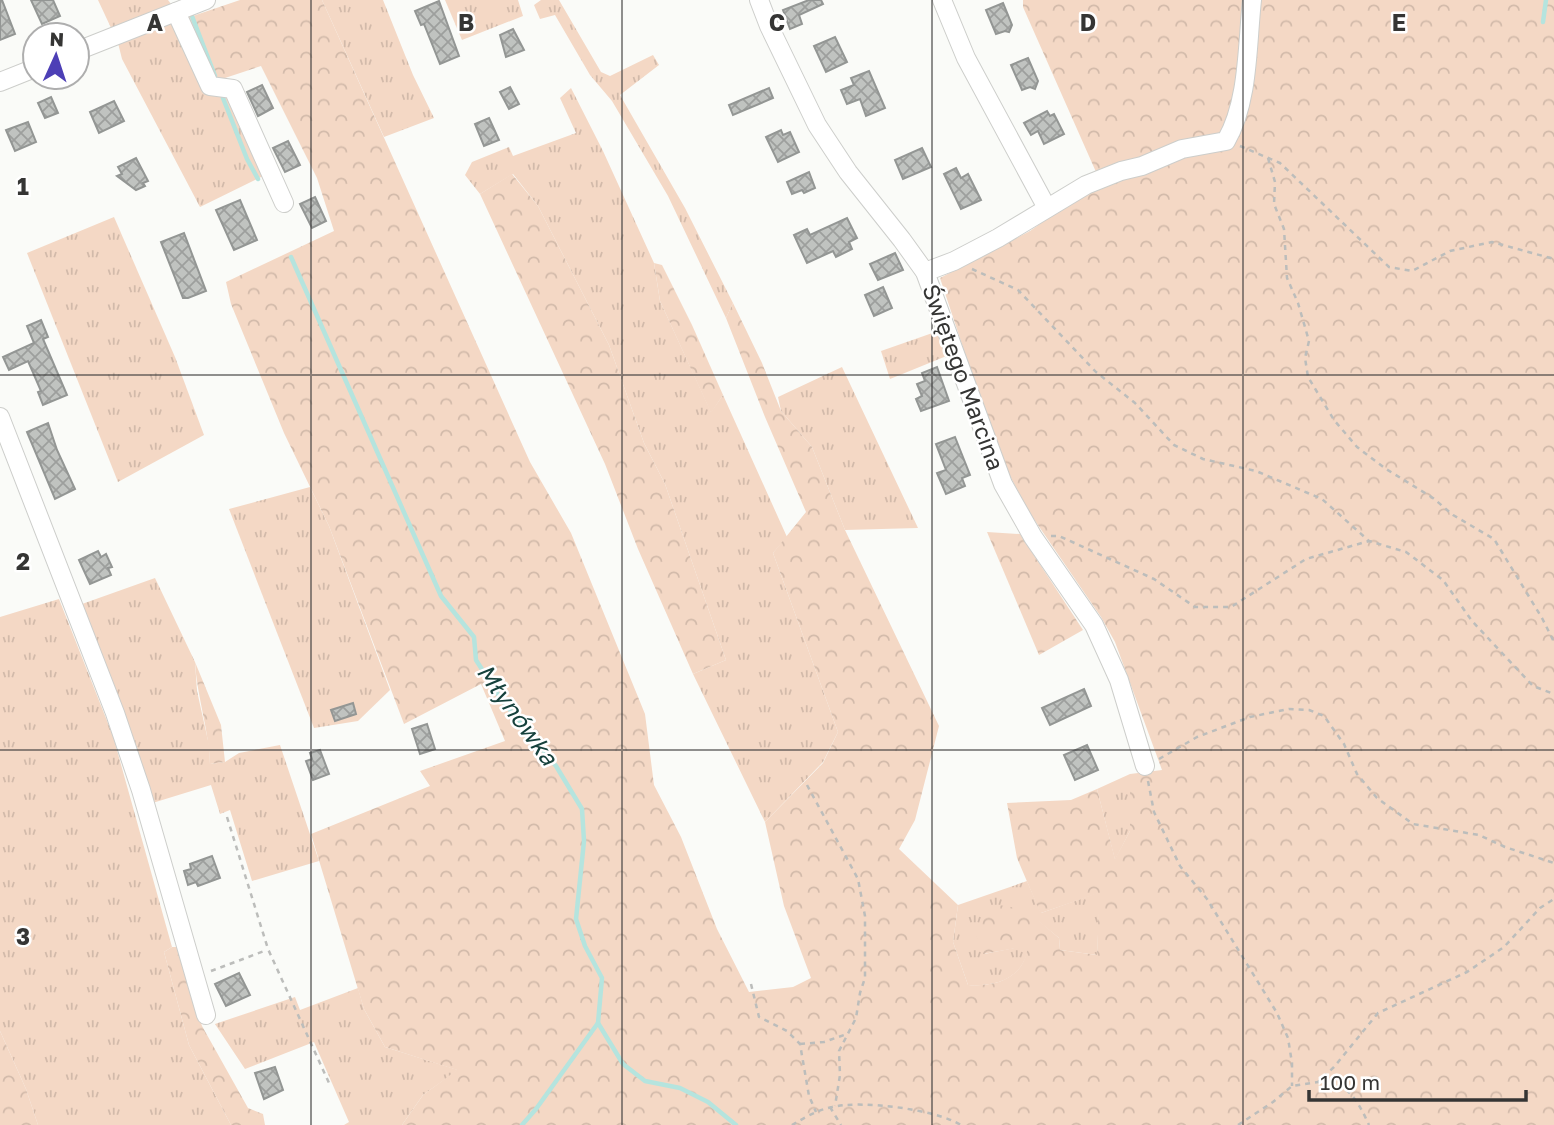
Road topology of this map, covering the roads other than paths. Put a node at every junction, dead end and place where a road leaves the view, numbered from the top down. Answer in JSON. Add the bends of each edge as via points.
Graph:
{"nodes":[{"id":1,"x":759,"y":0,"type":"edge"},
{"id":2,"x":943,"y":0,"type":"edge"},
{"id":3,"x":1252,"y":0,"type":"edge"},
{"id":4,"x":202,"y":2,"type":"edge"},
{"id":5,"x":178,"y":11,"type":"junction"},
{"id":6,"x":91,"y":45,"type":"edge"},
{"id":7,"x":21,"y":74,"type":"edge"},
{"id":8,"x":0,"y":82,"type":"edge"},
{"id":9,"x":284,"y":203,"type":"dead end"},
{"id":10,"x":1047,"y":208,"type":"junction"},
{"id":11,"x":925,"y":272,"type":"junction"},
{"id":12,"x":0,"y":417,"type":"edge"},
{"id":13,"x":1145,"y":766,"type":"road end"},
{"id":14,"x":206,"y":1015,"type":"dead end"}],
"edges":[{"from":1,"to":11,"type":"street","name":"Świętego Marcina","via":[[817,125]]},
{"from":2,"to":10,"type":"street","via":[[966,58]]},
{"from":3,"to":10,"type":"street","via":[[1240,99],[1226,141],[1182,149],[1121,171]]},
{"from":4,"to":5,"type":"street"},
{"from":5,"to":6,"type":"street"},
{"from":5,"to":9,"type":"street","via":[[210,86],[233,89]]},
{"from":7,"to":8,"type":"street"},
{"from":10,"to":11,"type":"street","via":[[998,238]]},
{"from":11,"to":13,"type":"street","name":"Świętego Marcina","via":[[1003,484],[1033,537],[1094,625],[1119,680]]},
{"from":12,"to":14,"type":"street","via":[[115,713]]}]}
